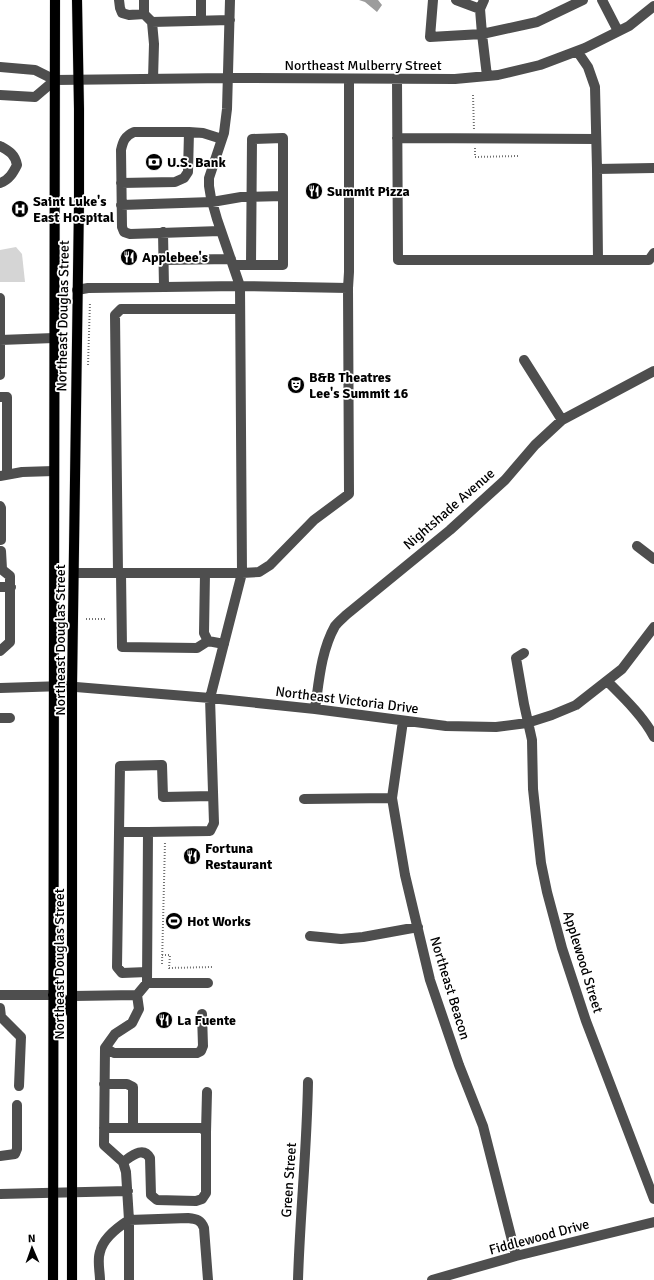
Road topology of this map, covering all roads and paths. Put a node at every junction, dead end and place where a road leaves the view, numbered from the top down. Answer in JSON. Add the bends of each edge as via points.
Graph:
{"nodes":[{"id":1,"x":55,"y":0,"type":"edge"},
{"id":2,"x":77,"y":0,"type":"edge"},
{"id":3,"x":120,"y":0,"type":"edge"},
{"id":4,"x":144,"y":0,"type":"edge"},
{"id":5,"x":200,"y":0,"type":"edge"},
{"id":6,"x":230,"y":0,"type":"edge"},
{"id":7,"x":433,"y":0,"type":"edge"},
{"id":8,"x":456,"y":0,"type":"edge"},
{"id":9,"x":583,"y":0,"type":"edge"},
{"id":10,"x":602,"y":0,"type":"edge"},
{"id":11,"x":482,"y":5,"type":"edge"},
{"id":12,"x":654,"y":6,"type":"edge"},
{"id":13,"x":144,"y":14,"type":"junction"},
{"id":14,"x":201,"y":20,"type":"junction"},
{"id":15,"x":230,"y":20,"type":"junction"},
{"id":16,"x":152,"y":22,"type":"junction"},
{"id":17,"x":618,"y":31,"type":"junction"},
{"id":18,"x":482,"y":34,"type":"junction"},
{"id":19,"x":577,"y":51,"type":"junction"},
{"id":20,"x":0,"y":67,"type":"edge"},
{"id":21,"x":487,"y":76,"type":"junction"},
{"id":22,"x":229,"y":78,"type":"junction"},
{"id":23,"x":153,"y":79,"type":"junction"},
{"id":24,"x":349,"y":79,"type":"junction"},
{"id":25,"x":397,"y":79,"type":"junction"},
{"id":26,"x":55,"y":80,"type":"junction"},
{"id":27,"x":78,"y":80,"type":"junction"},
{"id":28,"x":0,"y":95,"type":"edge"},
{"id":29,"x":189,"y":132,"type":"junction"},
{"id":30,"x":397,"y":138,"type":"junction"},
{"id":31,"x":596,"y":139,"type":"junction"},
{"id":32,"x":222,"y":140,"type":"junction"},
{"id":33,"x":0,"y":146,"type":"edge"},
{"id":34,"x":654,"y":168,"type":"edge"},
{"id":35,"x":597,"y":169,"type":"junction"},
{"id":36,"x":0,"y":183,"type":"edge"},
{"id":37,"x":121,"y":183,"type":"junction"},
{"id":38,"x":252,"y":196,"type":"junction"},
{"id":39,"x":283,"y":196,"type":"junction"},
{"id":40,"x":212,"y":202,"type":"junction"},
{"id":41,"x":121,"y":205,"type":"junction"},
{"id":42,"x":220,"y":231,"type":"junction"},
{"id":43,"x":163,"y":232,"type":"junction"},
{"id":44,"x":654,"y":252,"type":"edge"},
{"id":45,"x":164,"y":260,"type":"junction"},
{"id":46,"x":598,"y":260,"type":"junction"},
{"id":47,"x":232,"y":262,"type":"junction"},
{"id":48,"x":251,"y":265,"type":"junction"},
{"id":49,"x":240,"y":286,"type":"junction"},
{"id":50,"x":164,"y":287,"type":"junction"},
{"id":51,"x":348,"y":288,"type":"junction"},
{"id":52,"x":77,"y":290,"type":"junction"},
{"id":53,"x":0,"y":298,"type":"edge"},
{"id":54,"x":240,"y":309,"type":"junction"},
{"id":55,"x":54,"y":338,"type":"junction"},
{"id":56,"x":0,"y":340,"type":"edge"},
{"id":57,"x":524,"y":360,"type":"dead end"},
{"id":58,"x":654,"y":371,"type":"edge"},
{"id":59,"x":0,"y":375,"type":"edge"},
{"id":60,"x":0,"y":397,"type":"edge"},
{"id":61,"x":562,"y":420,"type":"junction"},
{"id":62,"x":4,"y":447,"type":"edge"},
{"id":63,"x":54,"y":471,"type":"junction"},
{"id":64,"x":4,"y":475,"type":"edge"},
{"id":65,"x":0,"y":506,"type":"edge"},
{"id":66,"x":1,"y":540,"type":"dead end"},
{"id":67,"x":637,"y":546,"type":"dead end"},
{"id":68,"x":2,"y":551,"type":"dead end"},
{"id":69,"x":654,"y":559,"type":"edge"},
{"id":70,"x":1,"y":568,"type":"edge"},
{"id":71,"x":74,"y":573,"type":"junction"},
{"id":72,"x":119,"y":573,"type":"junction"},
{"id":73,"x":205,"y":573,"type":"junction"},
{"id":74,"x":242,"y":574,"type":"junction"},
{"id":75,"x":0,"y":587,"type":"edge"},
{"id":76,"x":11,"y":587,"type":"junction"},
{"id":77,"x":86,"y":619,"type":"dead end"},
{"id":78,"x":107,"y":619,"type":"dead end"},
{"id":79,"x":654,"y":627,"type":"edge"},
{"id":80,"x":5,"y":628,"type":"edge"},
{"id":81,"x":208,"y":641,"type":"junction"},
{"id":82,"x":224,"y":644,"type":"junction"},
{"id":83,"x":0,"y":651,"type":"edge"},
{"id":84,"x":524,"y":652,"type":"dead end"},
{"id":85,"x":607,"y":681,"type":"junction"},
{"id":86,"x":54,"y":686,"type":"junction"},
{"id":87,"x":72,"y":687,"type":"junction"},
{"id":88,"x":0,"y":688,"type":"edge"},
{"id":89,"x":210,"y":698,"type":"junction"},
{"id":90,"x":315,"y":709,"type":"junction"},
{"id":91,"x":403,"y":721,"type":"junction"},
{"id":92,"x":527,"y":723,"type":"junction"},
{"id":93,"x":654,"y":737,"type":"edge"},
{"id":94,"x":213,"y":796,"type":"junction"},
{"id":95,"x":392,"y":798,"type":"junction"},
{"id":96,"x":304,"y":799,"type":"dead end"},
{"id":97,"x":119,"y":832,"type":"junction"},
{"id":98,"x":148,"y":832,"type":"junction"},
{"id":99,"x":168,"y":832,"type":"junction"},
{"id":100,"x":418,"y":927,"type":"junction"},
{"id":101,"x":310,"y":936,"type":"dead end"},
{"id":102,"x":162,"y":955,"type":"junction"},
{"id":103,"x":162,"y":964,"type":"dead end"},
{"id":104,"x":212,"y":968,"type":"dead end"},
{"id":105,"x":147,"y":972,"type":"junction"},
{"id":106,"x":147,"y":982,"type":"junction"},
{"id":107,"x":208,"y":983,"type":"dead end"},
{"id":108,"x":0,"y":995,"type":"edge"},
{"id":109,"x":53,"y":995,"type":"junction"},
{"id":110,"x":137,"y":995,"type":"junction"},
{"id":111,"x":73,"y":996,"type":"junction"},
{"id":112,"x":0,"y":1008,"type":"edge"},
{"id":113,"x":202,"y":1014,"type":"dead end"},
{"id":114,"x":72,"y":1016,"type":"junction"},
{"id":115,"x":105,"y":1048,"type":"junction"},
{"id":116,"x":308,"y":1082,"type":"dead end"},
{"id":117,"x":104,"y":1084,"type":"junction"},
{"id":118,"x":19,"y":1086,"type":"dead end"},
{"id":119,"x":206,"y":1092,"type":"dead end"},
{"id":120,"x":17,"y":1105,"type":"dead end"},
{"id":121,"x":104,"y":1128,"type":"junction"},
{"id":122,"x":133,"y":1128,"type":"junction"},
{"id":123,"x":206,"y":1132,"type":"junction"},
{"id":124,"x":0,"y":1156,"type":"edge"},
{"id":125,"x":123,"y":1162,"type":"junction"},
{"id":126,"x":128,"y":1191,"type":"junction"},
{"id":127,"x":72,"y":1192,"type":"junction"},
{"id":128,"x":53,"y":1193,"type":"junction"},
{"id":129,"x":0,"y":1194,"type":"edge"},
{"id":130,"x":654,"y":1199,"type":"edge"},
{"id":131,"x":129,"y":1220,"type":"junction"},
{"id":132,"x":654,"y":1222,"type":"edge"},
{"id":133,"x":516,"y":1256,"type":"junction"},
{"id":134,"x":53,"y":1280,"type":"edge"},
{"id":135,"x":72,"y":1280,"type":"edge"},
{"id":136,"x":100,"y":1280,"type":"edge"},
{"id":137,"x":129,"y":1280,"type":"edge"},
{"id":138,"x":208,"y":1280,"type":"edge"},
{"id":139,"x":298,"y":1280,"type":"edge"},
{"id":140,"x":432,"y":1280,"type":"edge"}],
"edges":[{"from":1,"to":26,"type":"main road","name":"Northeast Douglas Street"},
{"from":2,"to":27,"type":"main road","name":"Northeast Douglas Street"},
{"from":3,"to":13,"type":"street","via":[[121,11],[125,15]]},
{"from":4,"to":13,"type":"street"},
{"from":5,"to":14,"type":"street"},
{"from":6,"to":15,"type":"street"},
{"from":7,"to":18,"type":"street","via":[[430,37]]},
{"from":8,"to":11,"type":"street"},
{"from":9,"to":18,"type":"street","via":[[537,22]]},
{"from":10,"to":17,"type":"street"},
{"from":11,"to":18,"type":"street"},
{"from":12,"to":17,"type":"street","name":"Northeast Mulberry Street","via":[[629,26]]},
{"from":13,"to":16,"type":"street"},
{"from":14,"to":15,"type":"street"},
{"from":14,"to":16,"type":"street"},
{"from":15,"to":22,"type":"street"},
{"from":16,"to":23,"type":"street"},
{"from":17,"to":19,"type":"street","name":"Northeast Mulberry Street"},
{"from":18,"to":21,"type":"street"},
{"from":19,"to":21,"type":"street","name":"Northeast Mulberry Street","via":[[540,65]]},
{"from":19,"to":31,"type":"street","via":[[588,67],[595,87]]},
{"from":20,"to":26,"type":"street","via":[[35,70]]},
{"from":21,"to":25,"type":"street","name":"Northeast Mulberry Street"},
{"from":22,"to":23,"type":"street","name":"Northeast Mulberry Street"},
{"from":22,"to":24,"type":"street","name":"Northeast Mulberry Street"},
{"from":22,"to":32,"type":"street"},
{"from":23,"to":27,"type":"street","name":"Northeast Mulberry Street"},
{"from":24,"to":25,"type":"street","name":"Northeast Mulberry Street"},
{"from":24,"to":51,"type":"street"},
{"from":25,"to":30,"type":"street"},
{"from":26,"to":27,"type":"street","name":"Northeast Mulberry Street"},
{"from":26,"to":28,"type":"street","via":[[35,97]]},
{"from":26,"to":55,"type":"main road","name":"Northeast Douglas Street"},
{"from":27,"to":52,"type":"main road","name":"Northeast Douglas Street"},
{"from":29,"to":32,"type":"street","via":[[203,133]]},
{"from":29,"to":37,"type":"street","via":[[188,172],[184,178],[175,182]]},
{"from":29,"to":37,"type":"street","via":[[134,132],[128,135],[121,150]]},
{"from":30,"to":31,"type":"street"},
{"from":30,"to":46,"type":"street","via":[[398,260]]},
{"from":31,"to":35,"type":"street"},
{"from":32,"to":40,"type":"street","via":[[209,178]]},
{"from":33,"to":36,"type":"street","via":[[10,151],[16,158],[17,165],[6,181]]},
{"from":34,"to":35,"type":"street"},
{"from":35,"to":46,"type":"street"},
{"from":37,"to":41,"type":"street"},
{"from":38,"to":39,"type":"street"},
{"from":38,"to":39,"type":"street","via":[[252,139],[283,138]]},
{"from":38,"to":40,"type":"street"},
{"from":38,"to":48,"type":"street"},
{"from":39,"to":48,"type":"street","via":[[283,265]]},
{"from":40,"to":41,"type":"street"},
{"from":40,"to":42,"type":"street"},
{"from":41,"to":43,"type":"street","via":[[124,232]]},
{"from":42,"to":43,"type":"street"},
{"from":42,"to":47,"type":"street"},
{"from":43,"to":45,"type":"street"},
{"from":44,"to":46,"type":"street","via":[[649,260]]},
{"from":45,"to":47,"type":"street"},
{"from":45,"to":50,"type":"street"},
{"from":47,"to":48,"type":"street"},
{"from":47,"to":49,"type":"street"},
{"from":49,"to":50,"type":"street"},
{"from":49,"to":51,"type":"street"},
{"from":49,"to":54,"type":"street"},
{"from":50,"to":52,"type":"street"},
{"from":51,"to":74,"type":"street","via":[[349,494],[314,520],[270,565],[259,572]]},
{"from":52,"to":71,"type":"main road","name":"Northeast Douglas Street"},
{"from":53,"to":56,"type":"street"},
{"from":54,"to":72,"type":"street","via":[[121,309],[115,315]]},
{"from":54,"to":74,"type":"street"},
{"from":55,"to":56,"type":"street"},
{"from":55,"to":63,"type":"main road","name":"Northeast Douglas Street"},
{"from":56,"to":59,"type":"street"},
{"from":57,"to":61,"type":"street"},
{"from":58,"to":61,"type":"street","name":"Nightshade Avenue"},
{"from":60,"to":62,"type":"street","via":[[7,397]]},
{"from":61,"to":90,"type":"street","name":"Nightshade Avenue","via":[[535,445],[505,480],[450,530],[336,625],[326,646]]},
{"from":62,"to":64,"type":"street"},
{"from":63,"to":64,"type":"street"},
{"from":63,"to":86,"type":"main road","name":"Northeast Douglas Street"},
{"from":65,"to":66,"type":"street"},
{"from":67,"to":69,"type":"street"},
{"from":68,"to":70,"type":"street"},
{"from":70,"to":76,"type":"street","via":[[10,576]]},
{"from":71,"to":72,"type":"street"},
{"from":71,"to":87,"type":"main road","name":"Northeast Douglas Street"},
{"from":72,"to":73,"type":"street"},
{"from":72,"to":81,"type":"street","via":[[122,647],[197,648]]},
{"from":73,"to":74,"type":"street"},
{"from":73,"to":81,"type":"street","via":[[204,633]]},
{"from":74,"to":82,"type":"street"},
{"from":75,"to":76,"type":"street"},
{"from":76,"to":80,"type":"street"},
{"from":77,"to":78,"type":"path"},
{"from":79,"to":85,"type":"street","name":"Northeast Victoria Drive","via":[[622,669]]},
{"from":80,"to":83,"type":"street","via":[[10,642]]},
{"from":81,"to":82,"type":"street"},
{"from":82,"to":89,"type":"street"},
{"from":84,"to":92,"type":"street","name":"Applewood Street","via":[[516,658]]},
{"from":85,"to":92,"type":"street","name":"Northeast Victoria Drive","via":[[576,705]]},
{"from":85,"to":93,"type":"street","via":[[625,699]]},
{"from":86,"to":87,"type":"street","name":"Northeast Victoria Drive"},
{"from":86,"to":88,"type":"street","name":"Northeast Victoria Drive"},
{"from":86,"to":109,"type":"main road","name":"Northeast Douglas Street"},
{"from":87,"to":89,"type":"street","name":"Northeast Victoria Drive"},
{"from":87,"to":111,"type":"main road","name":"Northeast Douglas Street"},
{"from":89,"to":90,"type":"street","name":"Northeast Victoria Drive"},
{"from":89,"to":94,"type":"street"},
{"from":90,"to":91,"type":"street","name":"Northeast Victoria Drive"},
{"from":91,"to":92,"type":"street","name":"Northeast Victoria Drive","via":[[466,727]]},
{"from":91,"to":95,"type":"street","name":"Northeast Beacon"},
{"from":92,"to":130,"type":"street","name":"Applewood Street","via":[[532,740],[533,789],[541,863],[558,934],[586,1021]]},
{"from":94,"to":97,"type":"street","via":[[163,797],[162,765],[120,766]]},
{"from":94,"to":99,"type":"street","via":[[214,823],[210,831]]},
{"from":95,"to":96,"type":"street"},
{"from":95,"to":100,"type":"street","name":"Northeast Beacon","via":[[405,875]]},
{"from":97,"to":98,"type":"street"},
{"from":97,"to":105,"type":"street","via":[[117,967],[122,973]]},
{"from":98,"to":99,"type":"street"},
{"from":98,"to":105,"type":"street"},
{"from":99,"to":102,"type":"path","via":[[164,843]]},
{"from":100,"to":101,"type":"street","via":[[363,938]]},
{"from":100,"to":133,"type":"street","name":"Northeast Beacon","via":[[441,1014],[483,1126]]},
{"from":102,"to":103,"type":"path"},
{"from":102,"to":104,"type":"path","via":[[170,955],[169,968]]},
{"from":105,"to":106,"type":"street"},
{"from":106,"to":107,"type":"street"},
{"from":106,"to":110,"type":"street"},
{"from":108,"to":109,"type":"street"},
{"from":109,"to":114,"type":"main road","via":[[63,998],[68,1003]]},
{"from":109,"to":128,"type":"main road","name":"Northeast Douglas Street"},
{"from":110,"to":111,"type":"street"},
{"from":110,"to":115,"type":"street","via":[[139,1009],[132,1024],[115,1034]]},
{"from":111,"to":114,"type":"main road","name":"Northeast Douglas Street"},
{"from":112,"to":118,"type":"street","via":[[1,1017],[21,1037]]},
{"from":113,"to":115,"type":"street","via":[[203,1046],[197,1053],[114,1053]]},
{"from":114,"to":127,"type":"main road","name":"Northeast Douglas Street"},
{"from":115,"to":117,"type":"street"},
{"from":116,"to":139,"type":"street","name":"Green Street"},
{"from":117,"to":121,"type":"street"},
{"from":117,"to":122,"type":"street","via":[[127,1084],[133,1087]]},
{"from":119,"to":123,"type":"street"},
{"from":120,"to":124,"type":"street","via":[[17,1149],[15,1154]]},
{"from":121,"to":122,"type":"street"},
{"from":121,"to":125,"type":"street","via":[[104,1145]]},
{"from":122,"to":123,"type":"street","via":[[187,1127],[202,1128]]},
{"from":123,"to":125,"type":"street","via":[[206,1193],[202,1199],[157,1200],[151,1195],[149,1156],[140,1152]]},
{"from":125,"to":126,"type":"street"},
{"from":126,"to":127,"type":"street"},
{"from":126,"to":131,"type":"street"},
{"from":127,"to":128,"type":"street"},
{"from":127,"to":135,"type":"main road","name":"Northeast Douglas Street"},
{"from":128,"to":129,"type":"street"},
{"from":128,"to":134,"type":"main road","name":"Northeast Douglas Street"},
{"from":131,"to":136,"type":"street","via":[[112,1232],[100,1252]]},
{"from":131,"to":137,"type":"street"},
{"from":131,"to":138,"type":"street","via":[[188,1218],[202,1222]]},
{"from":132,"to":133,"type":"street","name":"Fiddlewood Drive"},
{"from":133,"to":140,"type":"street","name":"Fiddlewood Drive"}]}
